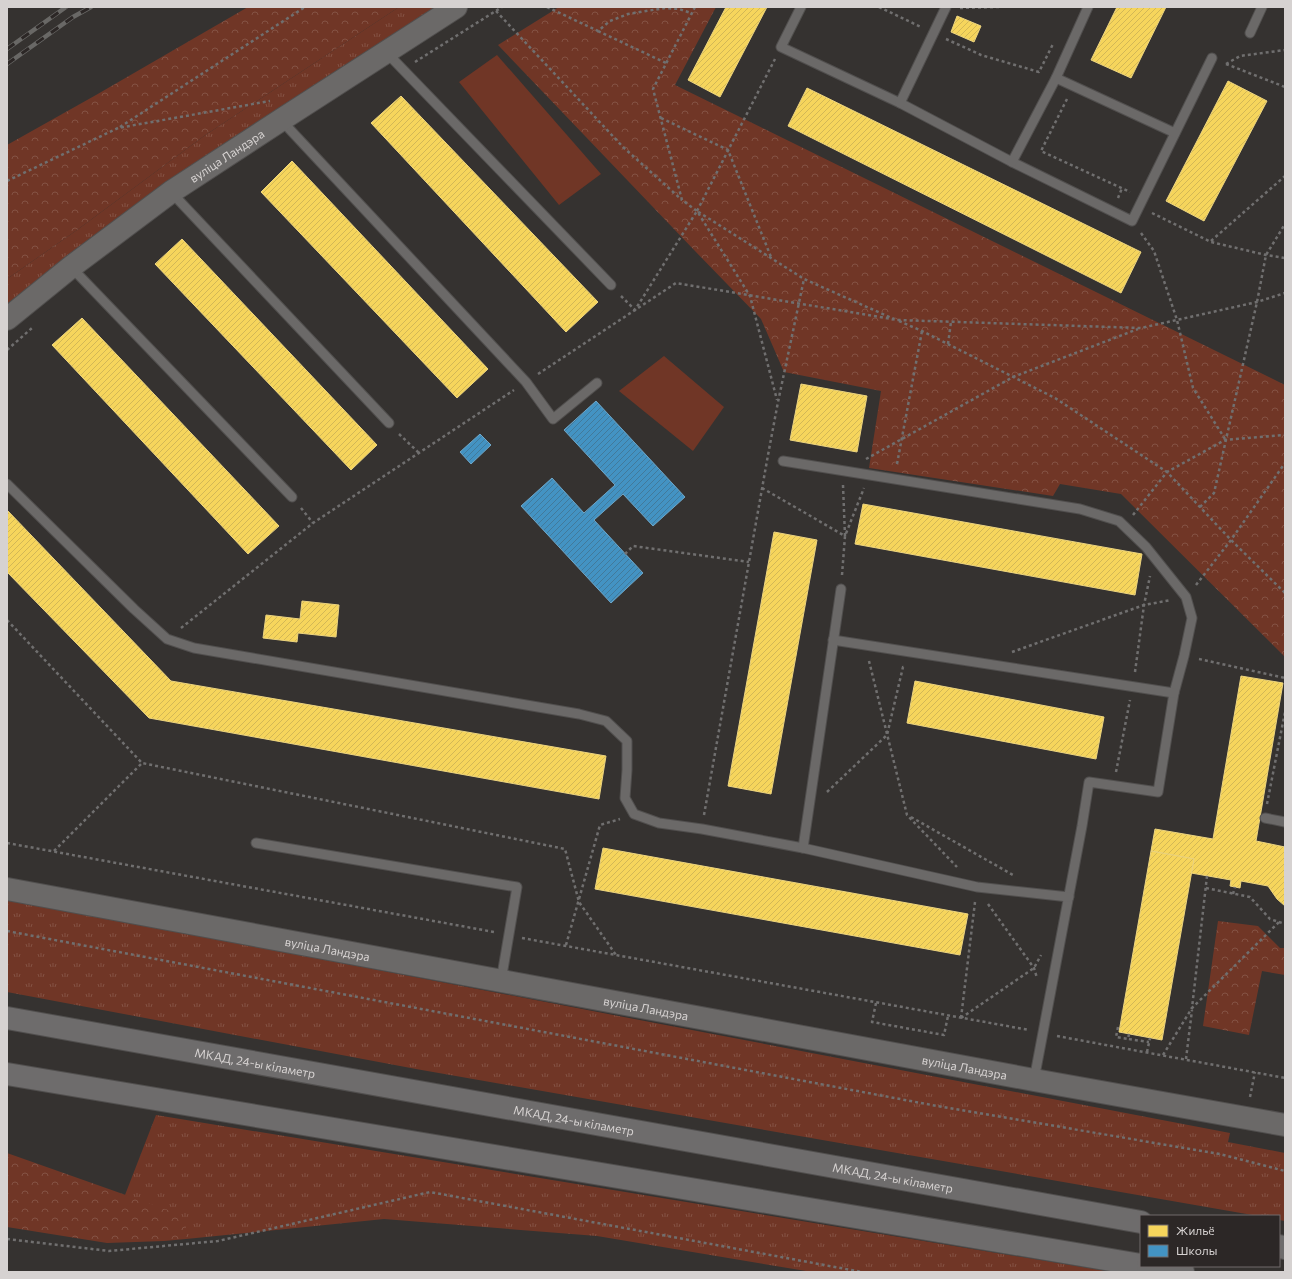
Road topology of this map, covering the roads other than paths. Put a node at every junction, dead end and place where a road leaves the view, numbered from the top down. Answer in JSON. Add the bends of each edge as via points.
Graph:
{"nodes":[{"id":1,"x":456,"y":7,"type":"edge"},
{"id":2,"x":801,"y":7,"type":"edge"},
{"id":3,"x":1088,"y":7,"type":"edge"},
{"id":4,"x":1262,"y":7,"type":"edge"},
{"id":5,"x":946,"y":8,"type":"edge"},
{"id":6,"x":1250,"y":33,"type":"dead end"},
{"id":7,"x":386,"y":52,"type":"junction"},
{"id":8,"x":1212,"y":58,"type":"dead end"},
{"id":9,"x":1056,"y":78,"type":"junction"},
{"id":10,"x":900,"y":103,"type":"junction"},
{"id":11,"x":281,"y":120,"type":"junction"},
{"id":12,"x":1175,"y":133,"type":"junction"},
{"id":13,"x":1012,"y":162,"type":"junction"},
{"id":14,"x":171,"y":192,"type":"junction"},
{"id":15,"x":71,"y":268,"type":"junction"},
{"id":16,"x":612,"y":285,"type":"road end"},
{"id":17,"x":7,"y":319,"type":"edge"},
{"id":18,"x":597,"y":383,"type":"dead end"},
{"id":19,"x":389,"y":423,"type":"road end"},
{"id":20,"x":784,"y":461,"type":"dead end"},
{"id":21,"x":7,"y":484,"type":"edge"},
{"id":22,"x":292,"y":497,"type":"road end"},
{"id":23,"x":841,"y":589,"type":"road end"},
{"id":24,"x":833,"y":640,"type":"junction"},
{"id":25,"x":1174,"y":693,"type":"junction"},
{"id":26,"x":1265,"y":818,"type":"road end"},
{"id":27,"x":1285,"y":822,"type":"edge"},
{"id":28,"x":256,"y":843,"type":"dead end"},
{"id":29,"x":803,"y":848,"type":"junction"},
{"id":30,"x":7,"y":889,"type":"edge"},
{"id":31,"x":1069,"y":896,"type":"junction"},
{"id":32,"x":501,"y":981,"type":"junction"},
{"id":33,"x":7,"y":1018,"type":"edge"},
{"id":34,"x":7,"y":1074,"type":"edge"},
{"id":35,"x":1034,"y":1080,"type":"junction"},
{"id":36,"x":1285,"y":1126,"type":"edge"},
{"id":37,"x":1140,"y":1222,"type":"edge"},
{"id":38,"x":1140,"y":1265,"type":"edge"},
{"id":39,"x":1154,"y":1267,"type":"edge"},
{"id":40,"x":1183,"y":1272,"type":"edge"}],
"edges":[{"from":1,"to":7,"type":"street","name":"вуліца Ландэра"},
{"from":2,"to":10,"type":"lane","via":[[781,46]]},
{"from":3,"to":9,"type":"lane"},
{"from":4,"to":6,"type":"lane"},
{"from":5,"to":10,"type":"lane"},
{"from":7,"to":11,"type":"street","name":"вуліца Ландэра"},
{"from":7,"to":16,"type":"lane"},
{"from":8,"to":12,"type":"lane"},
{"from":9,"to":12,"type":"lane"},
{"from":9,"to":13,"type":"lane"},
{"from":10,"to":13,"type":"lane"},
{"from":11,"to":14,"type":"street","name":"вуліца Ландэра"},
{"from":11,"to":18,"type":"lane","via":[[526,382],[553,418]]},
{"from":12,"to":13,"type":"lane","via":[[1132,221]]},
{"from":14,"to":15,"type":"street","name":"вуліца Ландэра"},
{"from":14,"to":19,"type":"lane"},
{"from":15,"to":17,"type":"street","name":"вуліца Ландэра"},
{"from":15,"to":22,"type":"lane"},
{"from":20,"to":25,"type":"lane","via":[[1080,509],[1119,521],[1146,547],[1186,598],[1192,618]]},
{"from":21,"to":29,"type":"lane","via":[[167,639],[194,648],[578,714],[606,721],[626,741],[625,798],[634,814],[659,823]]},
{"from":23,"to":24,"type":"lane"},
{"from":24,"to":25,"type":"lane"},
{"from":24,"to":29,"type":"lane"},
{"from":25,"to":31,"type":"lane","via":[[1158,792],[1089,782]]},
{"from":26,"to":27,"type":"lane"},
{"from":28,"to":32,"type":"lane","via":[[518,887]]},
{"from":29,"to":31,"type":"lane","via":[[977,887]]},
{"from":30,"to":32,"type":"street","name":"вуліца Ландэра"},
{"from":31,"to":35,"type":"lane"},
{"from":32,"to":35,"type":"street","name":"вуліца Ландэра"},
{"from":33,"to":37,"type":"highway","name":"МКАД, 24-ы кіламетр"},
{"from":34,"to":38,"type":"highway"},
{"from":35,"to":36,"type":"street","name":"вуліца Ландэра"},
{"from":39,"to":40,"type":"highway"}]}
